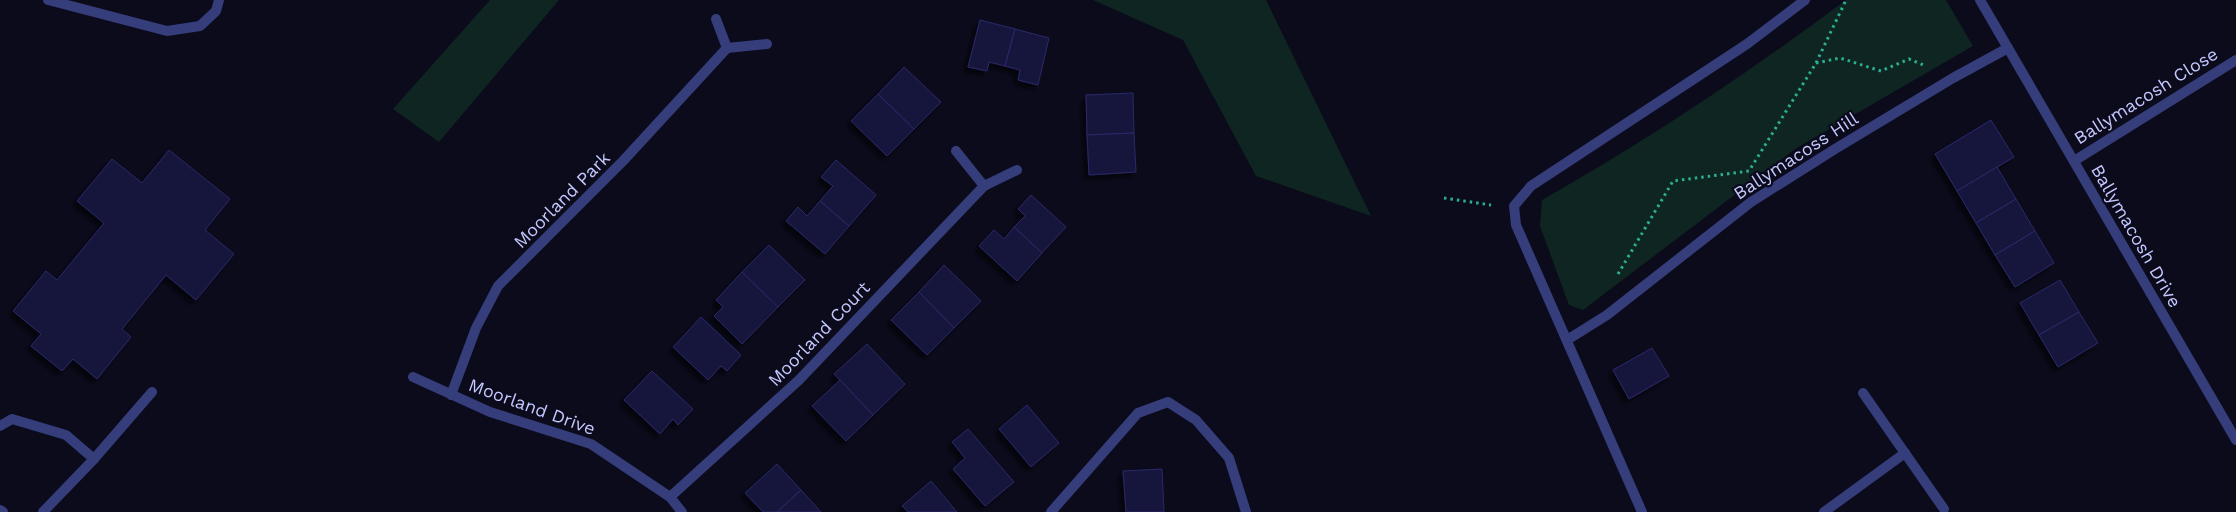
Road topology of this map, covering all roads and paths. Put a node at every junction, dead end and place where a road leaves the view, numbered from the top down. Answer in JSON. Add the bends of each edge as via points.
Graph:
{"nodes":[{"id":1,"x":48,"y":0,"type":"edge"},
{"id":2,"x":219,"y":0,"type":"edge"},
{"id":3,"x":1804,"y":0,"type":"edge"},
{"id":4,"x":1846,"y":0,"type":"edge"},
{"id":5,"x":1980,"y":0,"type":"edge"},
{"id":6,"x":716,"y":19,"type":"dead end"},
{"id":7,"x":767,"y":44,"type":"dead end"},
{"id":8,"x":727,"y":48,"type":"junction"},
{"id":9,"x":2008,"y":48,"type":"junction"},
{"id":10,"x":2236,"y":60,"type":"edge"},
{"id":11,"x":1816,"y":63,"type":"junction"},
{"id":12,"x":1953,"y":78,"type":"junction"},
{"id":13,"x":956,"y":150,"type":"dead end"},
{"id":14,"x":2074,"y":160,"type":"junction"},
{"id":15,"x":1017,"y":170,"type":"dead end"},
{"id":16,"x":984,"y":186,"type":"junction"},
{"id":17,"x":1444,"y":198,"type":"dead end"},
{"id":18,"x":1514,"y":206,"type":"junction"},
{"id":19,"x":1607,"y":315,"type":"junction"},
{"id":20,"x":1567,"y":340,"type":"junction"},
{"id":21,"x":413,"y":377,"type":"dead end"},
{"id":22,"x":152,"y":392,"type":"dead end"},
{"id":23,"x":1863,"y":394,"type":"dead end"},
{"id":24,"x":451,"y":395,"type":"junction"},
{"id":25,"x":0,"y":426,"type":"edge"},
{"id":26,"x":2236,"y":440,"type":"edge"},
{"id":27,"x":1905,"y":453,"type":"junction"},
{"id":28,"x":94,"y":459,"type":"junction"},
{"id":29,"x":670,"y":497,"type":"junction"},
{"id":30,"x":1944,"y":509,"type":"dead end"},
{"id":31,"x":44,"y":512,"type":"edge"},
{"id":32,"x":682,"y":512,"type":"edge"},
{"id":33,"x":1051,"y":512,"type":"edge"},
{"id":34,"x":1246,"y":512,"type":"edge"},
{"id":35,"x":1642,"y":512,"type":"edge"},
{"id":36,"x":1824,"y":512,"type":"edge"}],
"edges":[{"from":1,"to":2,"type":"street","via":[[166,31],[200,26],[216,10]]},
{"from":3,"to":18,"type":"street","via":[[1747,44],[1531,186]]},
{"from":4,"to":11,"type":"path"},
{"from":5,"to":9,"type":"street"},
{"from":6,"to":8,"type":"street"},
{"from":7,"to":8,"type":"street"},
{"from":8,"to":24,"type":"street","name":"Moorland Park","via":[[624,161],[498,286],[476,328]]},
{"from":9,"to":12,"type":"street","name":"Ballymacoss Hill"},
{"from":9,"to":14,"type":"street","name":"Ballymacosh Drive"},
{"from":10,"to":14,"type":"street","name":"Ballymacosh Close"},
{"from":11,"to":12,"type":"path","via":[[1840,58],[1882,71],[1909,58]]},
{"from":11,"to":19,"type":"path","via":[[1749,171],[1672,181],[1609,290]]},
{"from":12,"to":19,"type":"street","name":"Ballymacoss Hill","via":[[1751,202]]},
{"from":13,"to":16,"type":"street"},
{"from":14,"to":26,"type":"street","name":"Ballymacosh Drive"},
{"from":15,"to":16,"type":"street","name":"Moorland Court"},
{"from":16,"to":29,"type":"street","name":"Moorland Court","via":[[799,380]]},
{"from":17,"to":18,"type":"path"},
{"from":18,"to":20,"type":"street","via":[[1516,225]]},
{"from":19,"to":20,"type":"street","name":"Ballymacoss Hill"},
{"from":20,"to":35,"type":"street"},
{"from":21,"to":24,"type":"street","name":"Moorland Drive"},
{"from":22,"to":28,"type":"street"},
{"from":23,"to":27,"type":"street"},
{"from":24,"to":29,"type":"street","name":"Moorland Drive","via":[[490,412],[591,444]]},
{"from":25,"to":28,"type":"street","via":[[12,419],[66,435]]},
{"from":27,"to":30,"type":"street"},
{"from":27,"to":36,"type":"street"},
{"from":28,"to":31,"type":"street"},
{"from":29,"to":32,"type":"street","name":"Moorland Drive"},
{"from":33,"to":34,"type":"street","via":[[1138,412],[1168,402],[1196,420],[1229,458]]}]}
